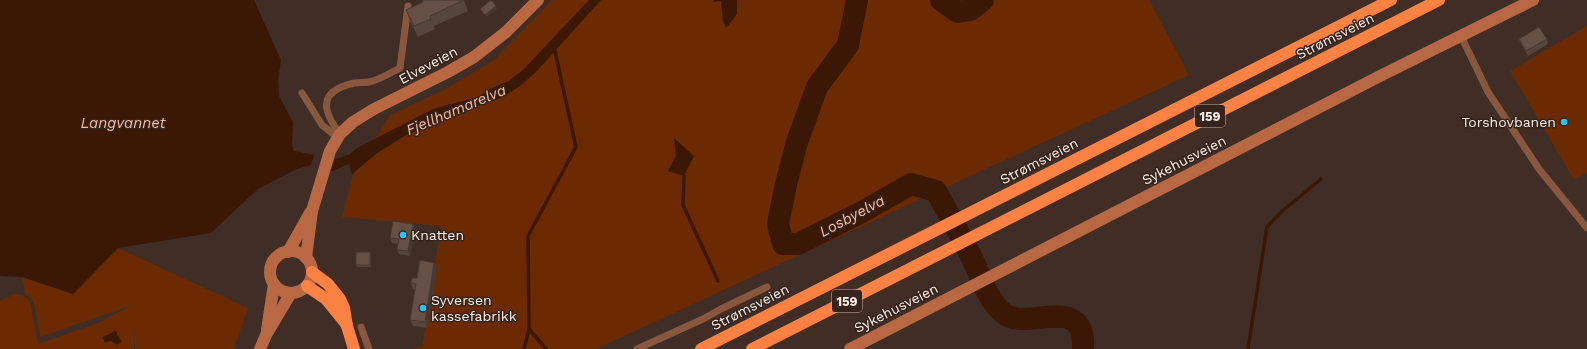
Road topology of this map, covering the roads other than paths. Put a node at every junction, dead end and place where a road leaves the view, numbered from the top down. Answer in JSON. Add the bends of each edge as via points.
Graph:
{"nodes":[{"id":1,"x":538,"y":0,"type":"edge"},
{"id":2,"x":1390,"y":0,"type":"edge"},
{"id":3,"x":1439,"y":0,"type":"edge"},
{"id":4,"x":1533,"y":0,"type":"edge"},
{"id":5,"x":408,"y":6,"type":"dead end"},
{"id":6,"x":1461,"y":36,"type":"junction"},
{"id":7,"x":302,"y":93,"type":"dead end"},
{"id":8,"x":339,"y":135,"type":"junction"},
{"id":9,"x":312,"y":210,"type":"junction"},
{"id":10,"x":1587,"y":228,"type":"edge"},
{"id":11,"x":288,"y":252,"type":"junction"},
{"id":12,"x":306,"y":258,"type":"junction"},
{"id":13,"x":312,"y":272,"type":"junction"},
{"id":14,"x":274,"y":284,"type":"junction"},
{"id":15,"x":307,"y":286,"type":"junction"},
{"id":16,"x":875,"y":286,"type":"junction"},
{"id":17,"x":767,"y":287,"type":"dead end"},
{"id":18,"x":291,"y":293,"type":"junction"},
{"id":19,"x":796,"y":300,"type":"junction"},
{"id":20,"x":347,"y":326,"type":"junction"},
{"id":21,"x":361,"y":327,"type":"dead end"},
{"id":22,"x":266,"y":335,"type":"junction"},
{"id":23,"x":260,"y":349,"type":"edge"},
{"id":24,"x":354,"y":349,"type":"edge"},
{"id":25,"x":369,"y":349,"type":"edge"},
{"id":26,"x":637,"y":349,"type":"edge"},
{"id":27,"x":690,"y":349,"type":"edge"},
{"id":28,"x":701,"y":349,"type":"edge"},
{"id":29,"x":752,"y":349,"type":"edge"},
{"id":30,"x":771,"y":349,"type":"edge"},
{"id":31,"x":850,"y":349,"type":"edge"}],
"edges":[{"from":1,"to":8,"type":"main road","name":"Elveveien","via":[[506,32],[474,57],[353,122]]},
{"from":2,"to":19,"type":"highway","name":"Strømsveien","number":"159"},
{"from":3,"to":16,"type":"highway","name":"Strømsveien","number":"159"},
{"from":4,"to":6,"type":"main road","name":"Sykehusveien"},
{"from":5,"to":8,"type":"lane","via":[[400,68],[369,82],[355,82],[343,86],[334,90],[327,99],[330,120]]},
{"from":6,"to":10,"type":"lane","via":[[1492,98],[1539,169]]},
{"from":6,"to":31,"type":"main road","name":"Sykehusveien"},
{"from":7,"to":8,"type":"lane","via":[[322,125]]},
{"from":8,"to":9,"type":"main road","name":"Elveveien","via":[[330,151]]},
{"from":9,"to":11,"type":"main road"},
{"from":9,"to":12,"type":"main road"},
{"from":11,"to":12,"type":"main road","via":[[301,254]]},
{"from":11,"to":14,"type":"main road","via":[[277,257],[271,267]]},
{"from":12,"to":13,"type":"main road"},
{"from":13,"to":15,"type":"main road"},
{"from":13,"to":20,"type":"highway","via":[[328,284],[340,299]]},
{"from":14,"to":18,"type":"main road","via":[[281,291]]},
{"from":14,"to":22,"type":"main road"},
{"from":15,"to":18,"type":"main road"},
{"from":15,"to":20,"type":"highway","via":[[326,300]]},
{"from":16,"to":29,"type":"highway","name":"Strømsveien","number":"159"},
{"from":16,"to":30,"type":"highway"},
{"from":17,"to":26,"type":"lane"},
{"from":18,"to":22,"type":"main road"},
{"from":19,"to":27,"type":"highway"},
{"from":19,"to":28,"type":"highway","name":"Strømsveien","number":"159"},
{"from":20,"to":24,"type":"highway"},
{"from":21,"to":25,"type":"lane"},
{"from":22,"to":23,"type":"main road"}]}
